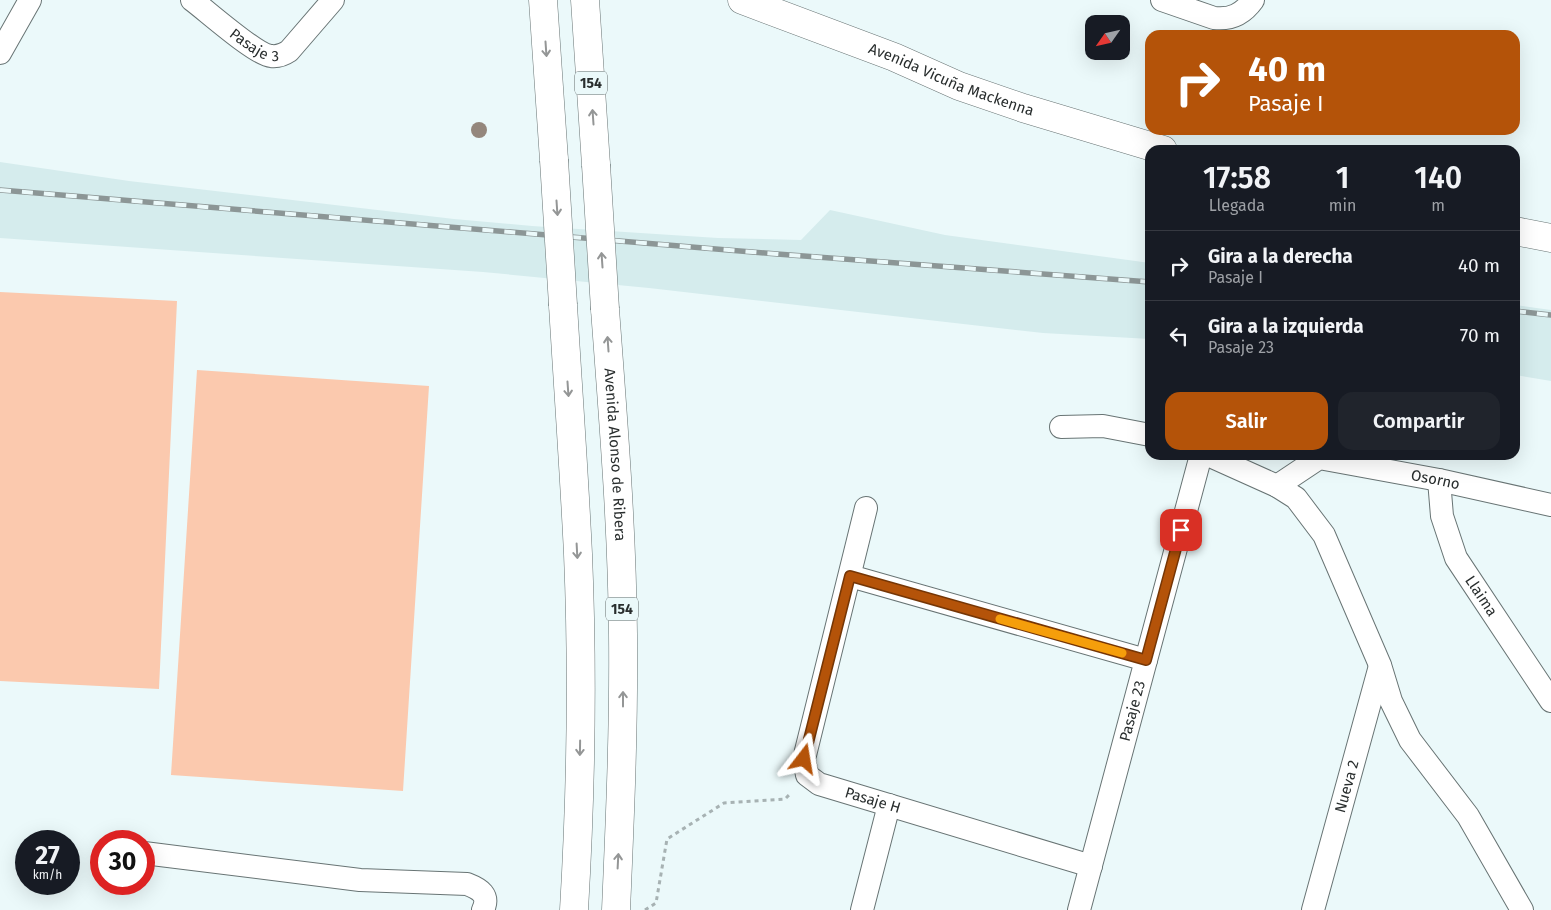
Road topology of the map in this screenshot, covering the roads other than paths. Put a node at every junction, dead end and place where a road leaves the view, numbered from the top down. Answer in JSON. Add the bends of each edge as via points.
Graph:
{"nodes":[{"id":1,"x":30,"y":0,"type":"edge"},
{"id":2,"x":192,"y":0,"type":"edge"},
{"id":3,"x":334,"y":0,"type":"edge"},
{"id":4,"x":543,"y":0,"type":"edge"},
{"id":5,"x":585,"y":0,"type":"edge"},
{"id":6,"x":742,"y":0,"type":"edge"},
{"id":7,"x":1162,"y":0,"type":"edge"},
{"id":8,"x":1253,"y":0,"type":"edge"},
{"id":9,"x":0,"y":53,"type":"edge"},
{"id":10,"x":1146,"y":145,"type":"edge"},
{"id":11,"x":1520,"y":232,"type":"edge"},
{"id":12,"x":1551,"y":238,"type":"edge"},
{"id":13,"x":1061,"y":427,"type":"dead end"},
{"id":14,"x":1145,"y":434,"type":"edge"},
{"id":15,"x":1200,"y":460,"type":"edge"},
{"id":16,"x":1219,"y":460,"type":"edge"},
{"id":17,"x":1316,"y":460,"type":"edge"},
{"id":18,"x":1330,"y":460,"type":"edge"},
{"id":19,"x":1439,"y":480,"type":"junction"},
{"id":20,"x":1277,"y":486,"type":"junction"},
{"id":21,"x":1551,"y":504,"type":"edge"},
{"id":22,"x":866,"y":508,"type":"dead end"},
{"id":23,"x":850,"y":576,"type":"junction"},
{"id":24,"x":1146,"y":660,"type":"junction"},
{"id":25,"x":1380,"y":665,"type":"junction"},
{"id":26,"x":1551,"y":701,"type":"edge"},
{"id":27,"x":889,"y":805,"type":"junction"},
{"id":28,"x":155,"y":854,"type":"edge"},
{"id":29,"x":1091,"y":866,"type":"junction"},
{"id":30,"x":483,"y":910,"type":"edge"},
{"id":31,"x":574,"y":910,"type":"edge"},
{"id":32,"x":616,"y":910,"type":"edge"},
{"id":33,"x":862,"y":910,"type":"edge"},
{"id":34,"x":1079,"y":910,"type":"edge"},
{"id":35,"x":1313,"y":910,"type":"edge"},
{"id":36,"x":1522,"y":910,"type":"edge"}],
"edges":[{"from":1,"to":9,"type":"street"},
{"from":2,"to":3,"type":"street","name":"Pasaje 3","via":[[270,56],[289,51]]},
{"from":4,"to":31,"type":"main road","one_way":true,"bridge":true,"via":[[577,545],[581,731]]},
{"from":32,"to":5,"type":"main road","name":"Avenida Alonso de Ribera","number":"154","one_way":true,"bridge":true,"via":[[623,715],[621,551]]},
{"from":6,"to":10,"type":"main road","name":"Avenida Vicuña Mackenna","via":[[959,86]]},
{"from":7,"to":8,"type":"street","via":[[1222,19],[1239,14]]},
{"from":11,"to":12,"type":"main road"},
{"from":13,"to":14,"type":"street","via":[[1103,426]]},
{"from":15,"to":24,"type":"street","name":"Pasaje 23"},
{"from":16,"to":20,"type":"street"},
{"from":17,"to":20,"type":"street","name":"Osorno"},
{"from":18,"to":19,"type":"street","name":"Osorno"},
{"from":19,"to":21,"type":"street","name":"Osorno"},
{"from":19,"to":26,"type":"street","name":"Llaima","via":[[1442,516],[1456,558]]},
{"from":20,"to":25,"type":"street","via":[[1296,498],[1324,535]]},
{"from":22,"to":23,"type":"street"},
{"from":23,"to":24,"type":"street"},
{"from":23,"to":27,"type":"street","name":"Pasaje H","via":[[804,759],[807,775],[820,784]]},
{"from":24,"to":29,"type":"street","name":"Pasaje 23"},
{"from":25,"to":35,"type":"street","name":"Nueva 2"},
{"from":25,"to":36,"type":"street","via":[[1391,701],[1410,740],[1468,816]]},
{"from":27,"to":29,"type":"street","name":"Pasaje H"},
{"from":27,"to":33,"type":"street"},
{"from":28,"to":30,"type":"street","via":[[360,880],[467,884],[486,896]]},
{"from":29,"to":34,"type":"street","name":"Pasaje 23"}]}
